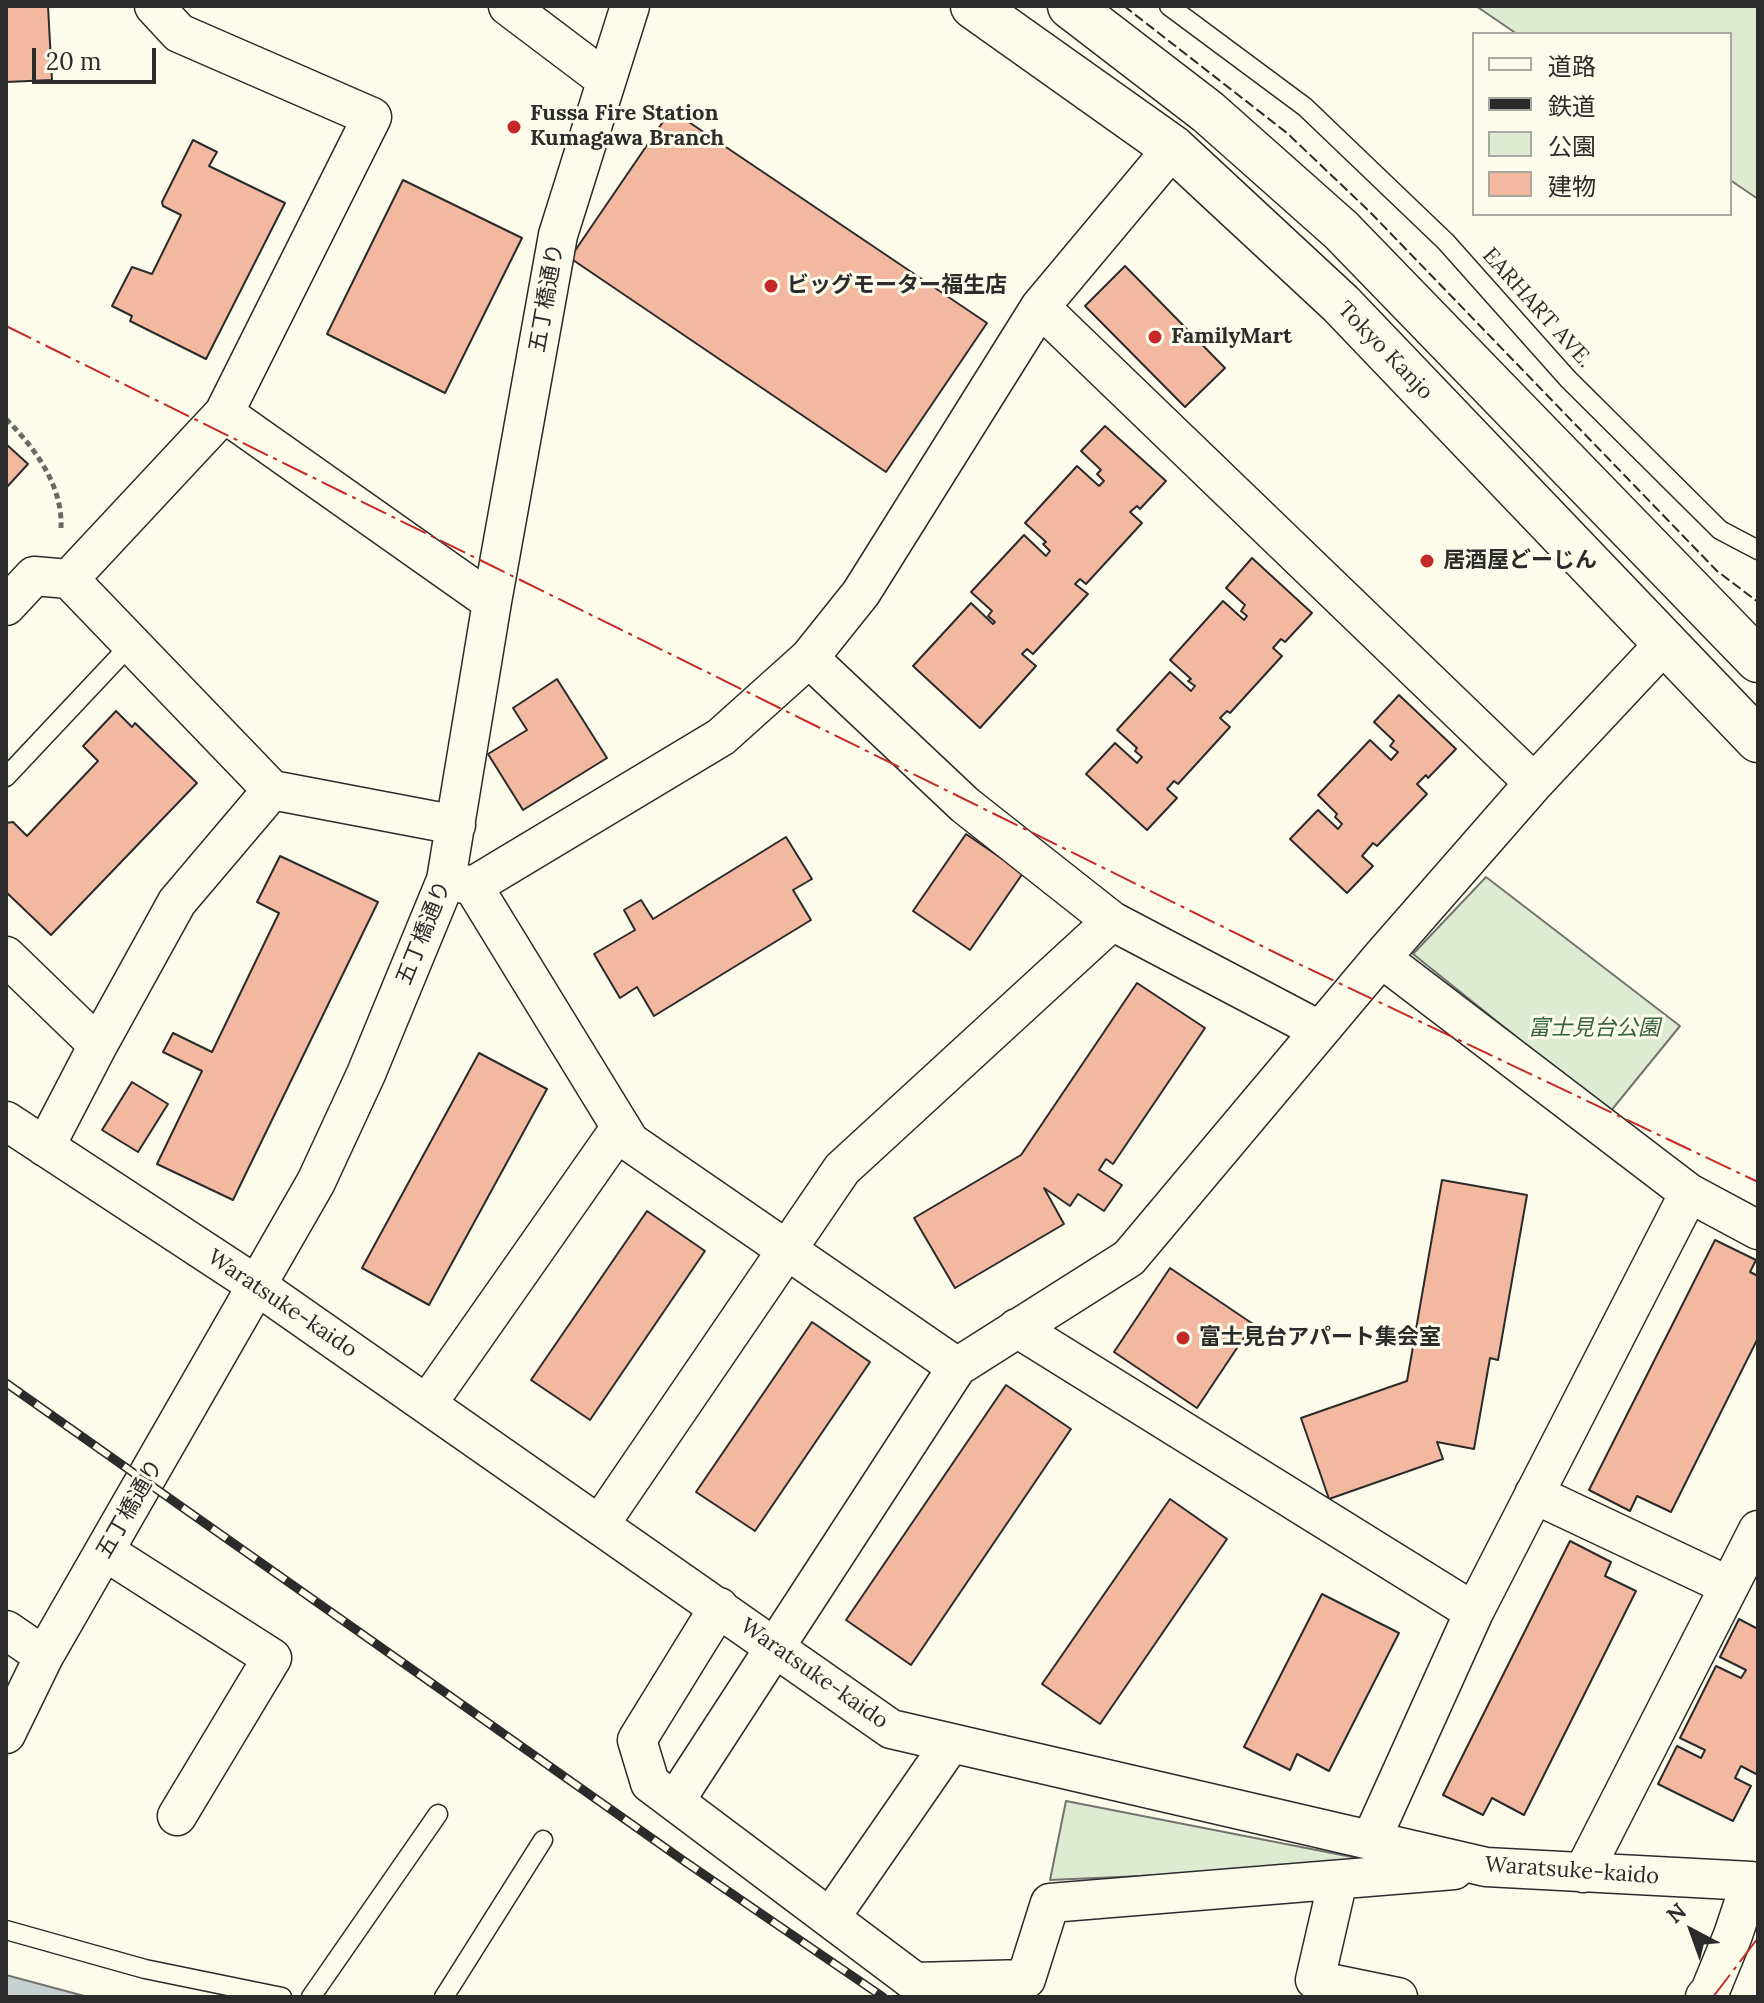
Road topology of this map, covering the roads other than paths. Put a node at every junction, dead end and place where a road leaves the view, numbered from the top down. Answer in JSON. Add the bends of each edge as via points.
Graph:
{"nodes":[{"id":1,"x":154,"y":6,"type":"edge"},
{"id":2,"x":508,"y":6,"type":"edge"},
{"id":3,"x":630,"y":6,"type":"edge"},
{"id":4,"x":973,"y":6,"type":"edge"},
{"id":5,"x":1070,"y":6,"type":"edge"},
{"id":6,"x":1169,"y":6,"type":"edge"},
{"id":7,"x":606,"y":80,"type":"junction"},
{"id":8,"x":1173,"y":148,"type":"junction"},
{"id":9,"x":1040,"y":307,"type":"junction"},
{"id":10,"x":224,"y":413,"type":"junction"},
{"id":11,"x":1758,"y":550,"type":"edge"},
{"id":12,"x":69,"y":579,"type":"junction"},
{"id":13,"x":492,"y":602,"type":"junction"},
{"id":14,"x":6,"y":606,"type":"edge"},
{"id":15,"x":1667,"y":641,"type":"junction"},
{"id":16,"x":132,"y":643,"type":"junction"},
{"id":17,"x":809,"y":658,"type":"junction"},
{"id":18,"x":1758,"y":660,"type":"edge"},
{"id":19,"x":1758,"y":740,"type":"edge"},
{"id":20,"x":6,"y":777,"type":"edge"},
{"id":21,"x":1534,"y":783,"type":"junction"},
{"id":22,"x":272,"y":790,"type":"junction"},
{"id":23,"x":456,"y":825,"type":"junction"},
{"id":24,"x":460,"y":883,"type":"junction"},
{"id":25,"x":1112,"y":921,"type":"junction"},
{"id":26,"x":6,"y":956,"type":"edge"},
{"id":27,"x":1381,"y":958,"type":"junction"},
{"id":28,"x":1319,"y":1030,"type":"junction"},
{"id":29,"x":98,"y":1045,"type":"junction"},
{"id":30,"x":6,"y":1121,"type":"edge"},
{"id":31,"x":621,"y":1127,"type":"junction"},
{"id":32,"x":45,"y":1147,"type":"junction"},
{"id":33,"x":1689,"y":1193,"type":"junction"},
{"id":34,"x":1758,"y":1230,"type":"edge"},
{"id":35,"x":786,"y":1250,"type":"junction"},
{"id":36,"x":256,"y":1285,"type":"junction"},
{"id":37,"x":1017,"y":1328,"type":"junction"},
{"id":38,"x":957,"y":1367,"type":"junction"},
{"id":39,"x":427,"y":1404,"type":"junction"},
{"id":40,"x":1534,"y":1494,"type":"junction"},
{"id":41,"x":600,"y":1524,"type":"junction"},
{"id":42,"x":1758,"y":1530,"type":"edge"},
{"id":43,"x":106,"y":1552,"type":"junction"},
{"id":44,"x":1729,"y":1586,"type":"junction"},
{"id":45,"x":719,"y":1607,"type":"junction"},
{"id":46,"x":1474,"y":1612,"type":"junction"},
{"id":47,"x":6,"y":1630,"type":"edge"},
{"id":48,"x":776,"y":1647,"type":"junction"},
{"id":49,"x":44,"y":1656,"type":"junction"},
{"id":50,"x":6,"y":1734,"type":"edge"},
{"id":51,"x":951,"y":1743,"type":"junction"},
{"id":52,"x":675,"y":1801,"type":"junction"},
{"id":53,"x":438,"y":1814,"type":"dead end"},
{"id":54,"x":177,"y":1816,"type":"dead end"},
{"id":55,"x":543,"y":1840,"type":"dead end"},
{"id":56,"x":1371,"y":1840,"type":"junction"},
{"id":57,"x":1486,"y":1867,"type":"junction"},
{"id":58,"x":1583,"y":1873,"type":"junction"},
{"id":59,"x":1338,"y":1880,"type":"junction"},
{"id":60,"x":1754,"y":1883,"type":"edge"},
{"id":61,"x":830,"y":1918,"type":"junction"},
{"id":62,"x":6,"y":1930,"type":"edge"},
{"id":63,"x":282,"y":1997,"type":"edge"},
{"id":64,"x":311,"y":1997,"type":"edge"},
{"id":65,"x":444,"y":1997,"type":"edge"},
{"id":66,"x":1398,"y":1997,"type":"edge"},
{"id":67,"x":1705,"y":1997,"type":"edge"}],
"edges":[{"from":1,"to":10,"type":"street","via":[[179,33],[372,117]]},
{"from":2,"to":7,"type":"street"},
{"from":3,"to":7,"type":"street","name":"五丁橋通り"},
{"from":4,"to":8,"type":"highway","name":"Tokyo Kanjo"},
{"from":5,"to":18,"type":"highway","via":[[1208,112],[1341,230]]},
{"from":6,"to":11,"type":"lane","name":"EARHART AVE.","via":[[1305,107],[1446,242],[1568,379],[1720,530]]},
{"from":7,"to":13,"type":"street","name":"五丁橋通り","via":[[558,235]]},
{"from":8,"to":9,"type":"street"},
{"from":8,"to":15,"type":"highway","name":"Tokyo Kanjo","via":[[1341,304]]},
{"from":9,"to":17,"type":"street","via":[[861,593]]},
{"from":9,"to":21,"type":"street"},
{"from":10,"to":12,"type":"street"},
{"from":10,"to":13,"type":"street"},
{"from":12,"to":14,"type":"street","via":[[34,576]]},
{"from":12,"to":16,"type":"street"},
{"from":13,"to":23,"type":"street","name":"五丁橋通り"},
{"from":15,"to":19,"type":"highway","name":"Tokyo Kanjo"},
{"from":15,"to":21,"type":"street"},
{"from":16,"to":20,"type":"lane"},
{"from":16,"to":22,"type":"street"},
{"from":17,"to":24,"type":"street","via":[[721,737]]},
{"from":17,"to":25,"type":"street","via":[[965,805]]},
{"from":21,"to":27,"type":"street"},
{"from":22,"to":23,"type":"street"},
{"from":22,"to":29,"type":"street","via":[[177,902]]},
{"from":23,"to":24,"type":"street","name":"五丁橋通り"},
{"from":24,"to":31,"type":"street"},
{"from":24,"to":36,"type":"street","name":"五丁橋通り","via":[[316,1182]]},
{"from":25,"to":28,"type":"street"},
{"from":25,"to":35,"type":"street","via":[[842,1169]]},
{"from":26,"to":29,"type":"street"},
{"from":27,"to":28,"type":"street"},
{"from":27,"to":33,"type":"street"},
{"from":28,"to":37,"type":"street","via":[[1129,1258]]},
{"from":29,"to":32,"type":"street"},
{"from":30,"to":32,"type":"street","name":"Waratsuke-kaido"},
{"from":31,"to":35,"type":"street","via":[[630,1142]]},
{"from":31,"to":39,"type":"street"},
{"from":32,"to":36,"type":"street","name":"Waratsuke-kaido"},
{"from":33,"to":34,"type":"street"},
{"from":33,"to":40,"type":"street"},
{"from":35,"to":38,"type":"street"},
{"from":35,"to":41,"type":"street"},
{"from":36,"to":39,"type":"street","name":"Waratsuke-kaido"},
{"from":36,"to":43,"type":"street","name":"五丁橋通り"},
{"from":37,"to":38,"type":"street"},
{"from":37,"to":46,"type":"street"},
{"from":38,"to":48,"type":"street"},
{"from":39,"to":41,"type":"street","name":"Waratsuke-kaido"},
{"from":40,"to":44,"type":"street"},
{"from":40,"to":46,"type":"street"},
{"from":41,"to":45,"type":"street","name":"Waratsuke-kaido"},
{"from":42,"to":44,"type":"street"},
{"from":43,"to":49,"type":"street","name":"五丁橋通り"},
{"from":43,"to":54,"type":"street","via":[[272,1658]]},
{"from":44,"to":58,"type":"street"},
{"from":45,"to":48,"type":"street","name":"Waratsuke-kaido"},
{"from":45,"to":52,"type":"street","via":[[637,1740],[650,1783]]},
{"from":46,"to":56,"type":"street"},
{"from":47,"to":49,"type":"street"},
{"from":48,"to":51,"type":"street","name":"Waratsuke-kaido","via":[[891,1729]]},
{"from":48,"to":52,"type":"street"},
{"from":49,"to":50,"type":"street","name":"五丁橋通り"},
{"from":51,"to":56,"type":"street","name":"Waratsuke-kaido"},
{"from":51,"to":61,"type":"street"},
{"from":52,"to":61,"type":"street"},
{"from":53,"to":64,"type":"lane"},
{"from":55,"to":65,"type":"lane"},
{"from":56,"to":57,"type":"street","name":"Waratsuke-kaido"},
{"from":57,"to":58,"type":"street","name":"Waratsuke-kaido"},
{"from":57,"to":59,"type":"street"},
{"from":58,"to":60,"type":"street","name":"Waratsuke-kaido"},
{"from":59,"to":61,"type":"street","via":[[1050,1903],[1026,1979],[915,1982]]},
{"from":59,"to":66,"type":"street","via":[[1315,1980]]},
{"from":60,"to":67,"type":"street"},
{"from":62,"to":63,"type":"lane","via":[[145,1969]]}]}
